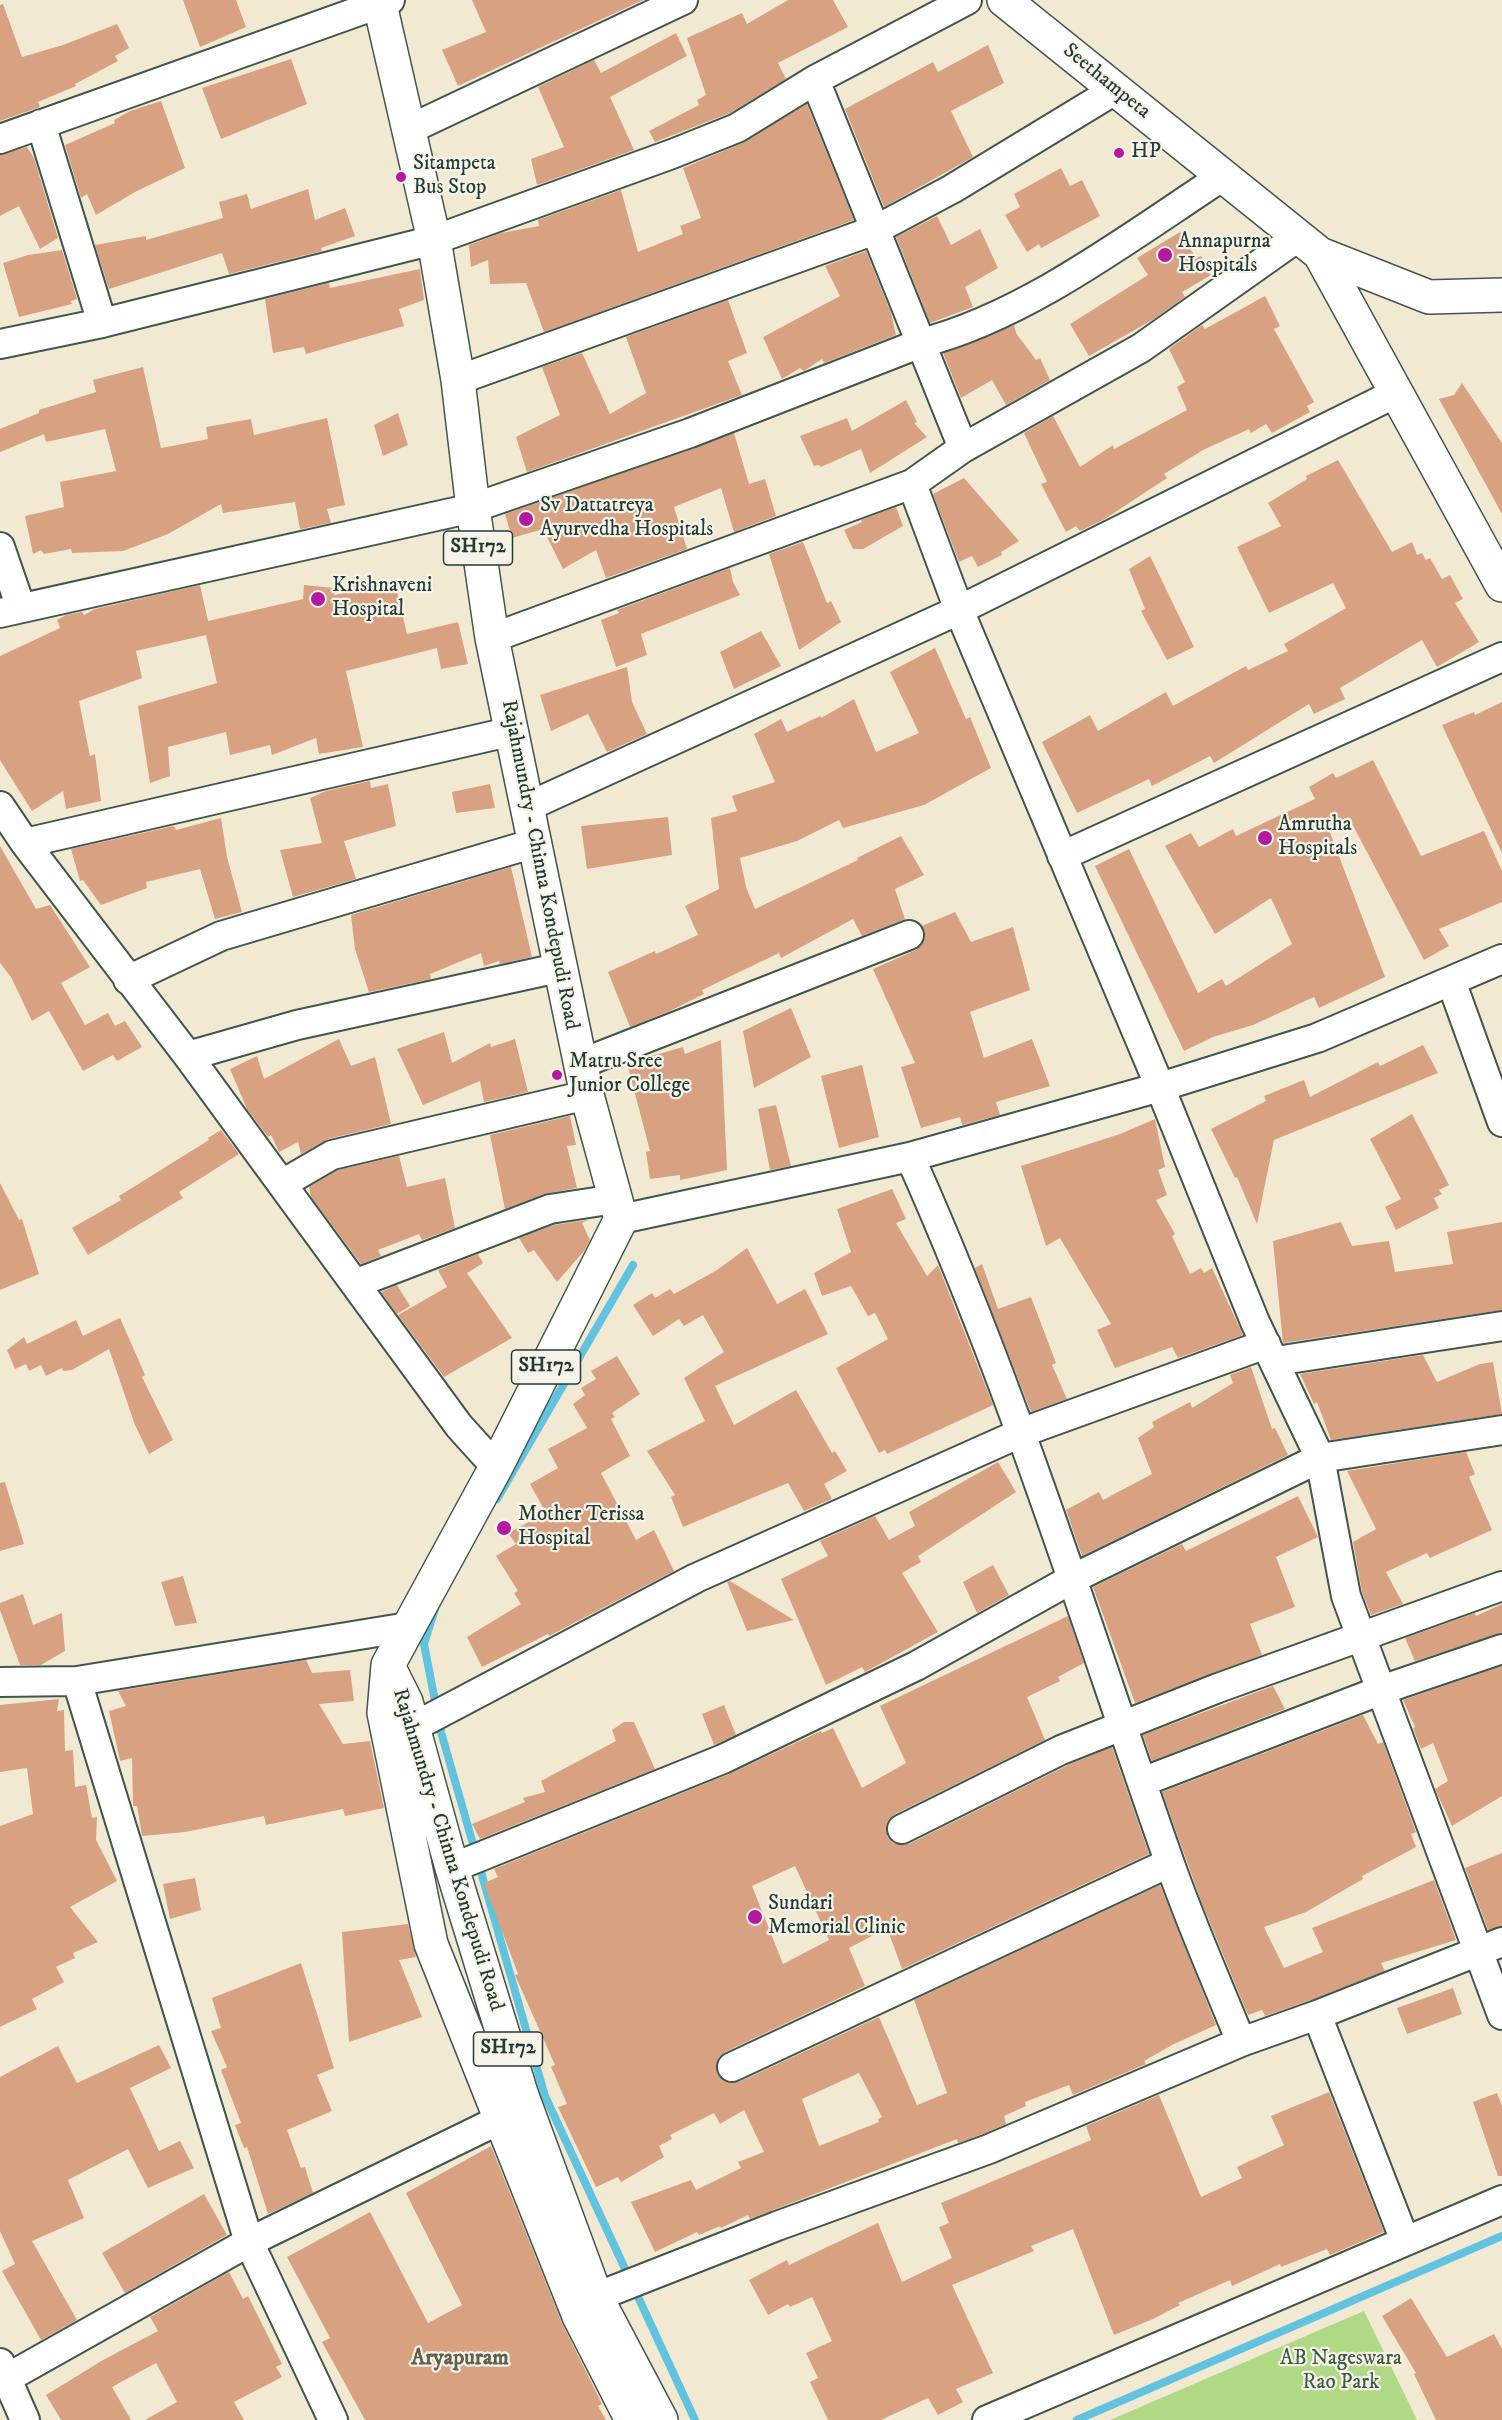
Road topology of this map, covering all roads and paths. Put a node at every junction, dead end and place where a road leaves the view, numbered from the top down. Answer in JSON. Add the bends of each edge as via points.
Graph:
{"nodes":[{"id":1,"x":682,"y":0,"type":"edge"},
{"id":2,"x":967,"y":0,"type":"edge"},
{"id":3,"x":1004,"y":0,"type":"edge"},
{"id":4,"x":383,"y":2,"type":"edge"},
{"id":5,"x":815,"y":80,"type":"junction"},
{"id":6,"x":1115,"y":90,"type":"junction"},
{"id":7,"x":41,"y":124,"type":"junction"},
{"id":8,"x":410,"y":129,"type":"junction"},
{"id":9,"x":0,"y":139,"type":"edge"},
{"id":10,"x":1223,"y":176,"type":"junction"},
{"id":11,"x":875,"y":230,"type":"junction"},
{"id":12,"x":434,"y":240,"type":"junction"},
{"id":13,"x":1309,"y":245,"type":"junction"},
{"id":14,"x":1502,"y":295,"type":"edge"},
{"id":15,"x":102,"y":323,"type":"junction"},
{"id":16,"x":921,"y":343,"type":"junction"},
{"id":17,"x":0,"y":344,"type":"edge"},
{"id":18,"x":458,"y":380,"type":"junction"},
{"id":19,"x":1396,"y":393,"type":"junction"},
{"id":20,"x":963,"y":448,"type":"junction"},
{"id":21,"x":912,"y":484,"type":"junction"},
{"id":22,"x":472,"y":508,"type":"junction"},
{"id":23,"x":0,"y":547,"type":"edge"},
{"id":24,"x":1502,"y":585,"type":"edge"},
{"id":25,"x":959,"y":610,"type":"junction"},
{"id":26,"x":11,"y":611,"type":"edge"},
{"id":27,"x":492,"y":638,"type":"junction"},
{"id":28,"x":1502,"y":657,"type":"edge"},
{"id":29,"x":513,"y":732,"type":"junction"},
{"id":30,"x":0,"y":806,"type":"edge"},
{"id":31,"x":527,"y":807,"type":"junction"},
{"id":32,"x":25,"y":843,"type":"junction"},
{"id":33,"x":535,"y":843,"type":"junction"},
{"id":34,"x":1062,"y":856,"type":"junction"},
{"id":35,"x":909,"y":935,"type":"dead end"},
{"id":36,"x":1502,"y":959,"type":"edge"},
{"id":37,"x":558,"y":968,"type":"junction"},
{"id":38,"x":128,"y":980,"type":"junction"},
{"id":39,"x":1451,"y":981,"type":"junction"},
{"id":40,"x":188,"y":1056,"type":"junction"},
{"id":41,"x":580,"y":1064,"type":"junction"},
{"id":42,"x":1160,"y":1087,"type":"junction"},
{"id":43,"x":587,"y":1095,"type":"junction"},
{"id":44,"x":1502,"y":1122,"type":"edge"},
{"id":45,"x":910,"y":1157,"type":"junction"},
{"id":46,"x":282,"y":1184,"type":"junction"},
{"id":47,"x":618,"y":1209,"type":"junction"},
{"id":48,"x":357,"y":1283,"type":"junction"},
{"id":49,"x":1502,"y":1326,"type":"edge"},
{"id":50,"x":1271,"y":1352,"type":"junction"},
{"id":51,"x":1502,"y":1430,"type":"edge"},
{"id":52,"x":1023,"y":1432,"type":"junction"},
{"id":53,"x":1320,"y":1458,"type":"junction"},
{"id":54,"x":496,"y":1467,"type":"junction"},
{"id":55,"x":1072,"y":1579,"type":"junction"},
{"id":56,"x":1502,"y":1586,"type":"edge"},
{"id":57,"x":408,"y":1627,"type":"junction"},
{"id":58,"x":1361,"y":1637,"type":"junction"},
{"id":59,"x":1502,"y":1649,"type":"edge"},
{"id":60,"x":388,"y":1665,"type":"junction"},
{"id":61,"x":77,"y":1681,"type":"junction"},
{"id":62,"x":0,"y":1682,"type":"edge"},
{"id":63,"x":1381,"y":1690,"type":"junction"},
{"id":64,"x":411,"y":1724,"type":"junction"},
{"id":65,"x":1123,"y":1725,"type":"junction"},
{"id":66,"x":1142,"y":1782,"type":"junction"},
{"id":67,"x":902,"y":1829,"type":"dead end"},
{"id":68,"x":1169,"y":1863,"type":"junction"},
{"id":69,"x":452,"y":1868,"type":"junction"},
{"id":70,"x":1490,"y":1946,"type":"edge"},
{"id":71,"x":1317,"y":2015,"type":"junction"},
{"id":72,"x":1502,"y":2015,"type":"edge"},
{"id":73,"x":1240,"y":2042,"type":"junction"},
{"id":74,"x":732,"y":2067,"type":"dead end"},
{"id":75,"x":499,"y":2120,"type":"junction"},
{"id":76,"x":1502,"y":2200,"type":"edge"},
{"id":77,"x":1405,"y":2241,"type":"junction"},
{"id":78,"x":249,"y":2242,"type":"junction"},
{"id":79,"x":596,"y":2297,"type":"junction"},
{"id":80,"x":2,"y":2374,"type":"edge"},
{"id":81,"x":26,"y":2420,"type":"edge"},
{"id":82,"x":333,"y":2420,"type":"edge"},
{"id":83,"x":632,"y":2420,"type":"edge"},
{"id":84,"x":661,"y":2420,"type":"edge"},
{"id":85,"x":987,"y":2420,"type":"edge"}],
"edges":[{"from":1,"to":8,"type":"street"},
{"from":2,"to":5,"type":"street"},
{"from":3,"to":6,"type":"main road","name":"Seethampeta"},
{"from":4,"to":7,"type":"street"},
{"from":4,"to":8,"type":"main road","name":"Rajahmundry - Chinna Kondepudi Road","number":"SH172"},
{"from":5,"to":11,"type":"street"},
{"from":5,"to":12,"type":"street","via":[[737,128]]},
{"from":6,"to":10,"type":"main road","name":"Seethampeta"},
{"from":6,"to":11,"type":"street","via":[[952,189]]},
{"from":7,"to":9,"type":"street"},
{"from":7,"to":15,"type":"street"},
{"from":8,"to":12,"type":"main road","name":"Rajahmundry - Chinna Kondepudi Road","number":"SH172"},
{"from":10,"to":13,"type":"main road","name":"Seethampeta"},
{"from":10,"to":16,"type":"street","via":[[1091,262],[1005,311],[957,334]]},
{"from":11,"to":16,"type":"street"},
{"from":11,"to":18,"type":"street"},
{"from":12,"to":15,"type":"street"},
{"from":12,"to":18,"type":"main road","name":"Rajahmundry - Chinna Kondepudi Road","number":"SH172"},
{"from":13,"to":14,"type":"main road","via":[[1429,297]]},
{"from":13,"to":19,"type":"main road"},
{"from":13,"to":20,"type":"street","via":[[1141,348]]},
{"from":15,"to":17,"type":"street"},
{"from":16,"to":20,"type":"street"},
{"from":16,"to":22,"type":"street","via":[[690,433]]},
{"from":18,"to":22,"type":"main road","name":"Rajahmundry - Chinna Kondepudi Road","number":"SH172"},
{"from":19,"to":24,"type":"main road"},
{"from":19,"to":25,"type":"street"},
{"from":20,"to":21,"type":"street"},
{"from":21,"to":25,"type":"street"},
{"from":21,"to":27,"type":"street"},
{"from":22,"to":26,"type":"street"},
{"from":22,"to":27,"type":"main road","name":"Rajahmundry - Chinna Kondepudi Road","number":"SH172"},
{"from":23,"to":26,"type":"street"},
{"from":25,"to":31,"type":"street"},
{"from":25,"to":34,"type":"street"},
{"from":27,"to":29,"type":"main road","name":"Rajahmundry - Chinna Kondepudi Road","number":"SH172"},
{"from":28,"to":34,"type":"street"},
{"from":29,"to":31,"type":"main road","name":"Rajahmundry - Chinna Kondepudi Road","number":"SH172"},
{"from":29,"to":32,"type":"street"},
{"from":30,"to":32,"type":"street"},
{"from":31,"to":33,"type":"main road","name":"Rajahmundry - Chinna Kondepudi Road","number":"SH172"},
{"from":32,"to":38,"type":"street"},
{"from":33,"to":37,"type":"main road","name":"Rajahmundry - Chinna Kondepudi Road","number":"SH172"},
{"from":33,"to":38,"type":"street","via":[[221,936]]},
{"from":34,"to":42,"type":"street"},
{"from":35,"to":41,"type":"street"},
{"from":36,"to":39,"type":"street"},
{"from":37,"to":40,"type":"street","via":[[297,1025]]},
{"from":37,"to":41,"type":"main road","name":"Rajahmundry - Chinna Kondepudi Road","number":"SH172"},
{"from":38,"to":40,"type":"street"},
{"from":39,"to":42,"type":"street","via":[[1317,1038]]},
{"from":39,"to":44,"type":"street"},
{"from":40,"to":46,"type":"street"},
{"from":41,"to":43,"type":"main road","name":"Rajahmundry - Chinna Kondepudi Road","number":"SH172"},
{"from":42,"to":45,"type":"street"},
{"from":42,"to":50,"type":"street"},
{"from":43,"to":46,"type":"street","via":[[332,1155]]},
{"from":43,"to":47,"type":"main road","name":"Rajahmundry - Chinna Kondepudi Road","number":"SH172"},
{"from":45,"to":47,"type":"street"},
{"from":45,"to":52,"type":"street"},
{"from":46,"to":48,"type":"street"},
{"from":47,"to":48,"type":"street","via":[[550,1209]]},
{"from":47,"to":54,"type":"main road","name":"Rajahmundry - Chinna Kondepudi Road","number":"SH172"},
{"from":48,"to":54,"type":"street","via":[[459,1426]]},
{"from":49,"to":50,"type":"street"},
{"from":50,"to":52,"type":"street"},
{"from":50,"to":53,"type":"street"},
{"from":51,"to":53,"type":"street"},
{"from":52,"to":55,"type":"street"},
{"from":52,"to":64,"type":"street","via":[[696,1578],[423,1722]]},
{"from":53,"to":55,"type":"street"},
{"from":53,"to":58,"type":"street","via":[[1346,1596]]},
{"from":54,"to":57,"type":"main road","name":"Rajahmundry - Chinna Kondepudi Road","number":"SH172"},
{"from":55,"to":65,"type":"street"},
{"from":55,"to":69,"type":"street","via":[[916,1666],[723,1759]]},
{"from":56,"to":58,"type":"street"},
{"from":57,"to":60,"type":"main road","name":"Rajahmundry - Chinna Kondepudi Road","number":"SH172"},
{"from":57,"to":61,"type":"street"},
{"from":58,"to":63,"type":"street"},
{"from":58,"to":65,"type":"street"},
{"from":59,"to":63,"type":"street"},
{"from":60,"to":64,"type":"main road","name":"Rajahmundry - Chinna Kondepudi Road","number":"SH172","via":[[406,1702]]},
{"from":60,"to":75,"type":"main road","number":"SH172","via":[[384,1713],[431,1944]]},
{"from":61,"to":62,"type":"street"},
{"from":61,"to":78,"type":"street"},
{"from":63,"to":66,"type":"street"},
{"from":63,"to":70,"type":"street"},
{"from":64,"to":69,"type":"main road","name":"Rajahmundry - Chinna Kondepudi Road","number":"SH172"},
{"from":65,"to":66,"type":"street"},
{"from":65,"to":67,"type":"street","via":[[1061,1750]]},
{"from":66,"to":68,"type":"street"},
{"from":68,"to":73,"type":"street"},
{"from":68,"to":74,"type":"street"},
{"from":69,"to":79,"type":"main road","name":"Rajahmundry - Chinna Kondepudi Road","number":"SH172","via":[[522,2096]]},
{"from":70,"to":71,"type":"street"},
{"from":70,"to":72,"type":"street"},
{"from":71,"to":73,"type":"street"},
{"from":71,"to":77,"type":"street"},
{"from":73,"to":79,"type":"street","via":[[989,2149]]},
{"from":75,"to":78,"type":"street"},
{"from":75,"to":83,"type":"main road","number":"SH172","via":[[579,2316]]},
{"from":76,"to":77,"type":"street"},
{"from":77,"to":85,"type":"street"},
{"from":78,"to":80,"type":"street"},
{"from":78,"to":82,"type":"street"},
{"from":79,"to":84,"type":"main road","name":"Rajahmundry - Chinna Kondepudi Road","number":"SH172"},
{"from":80,"to":81,"type":"street"}]}
